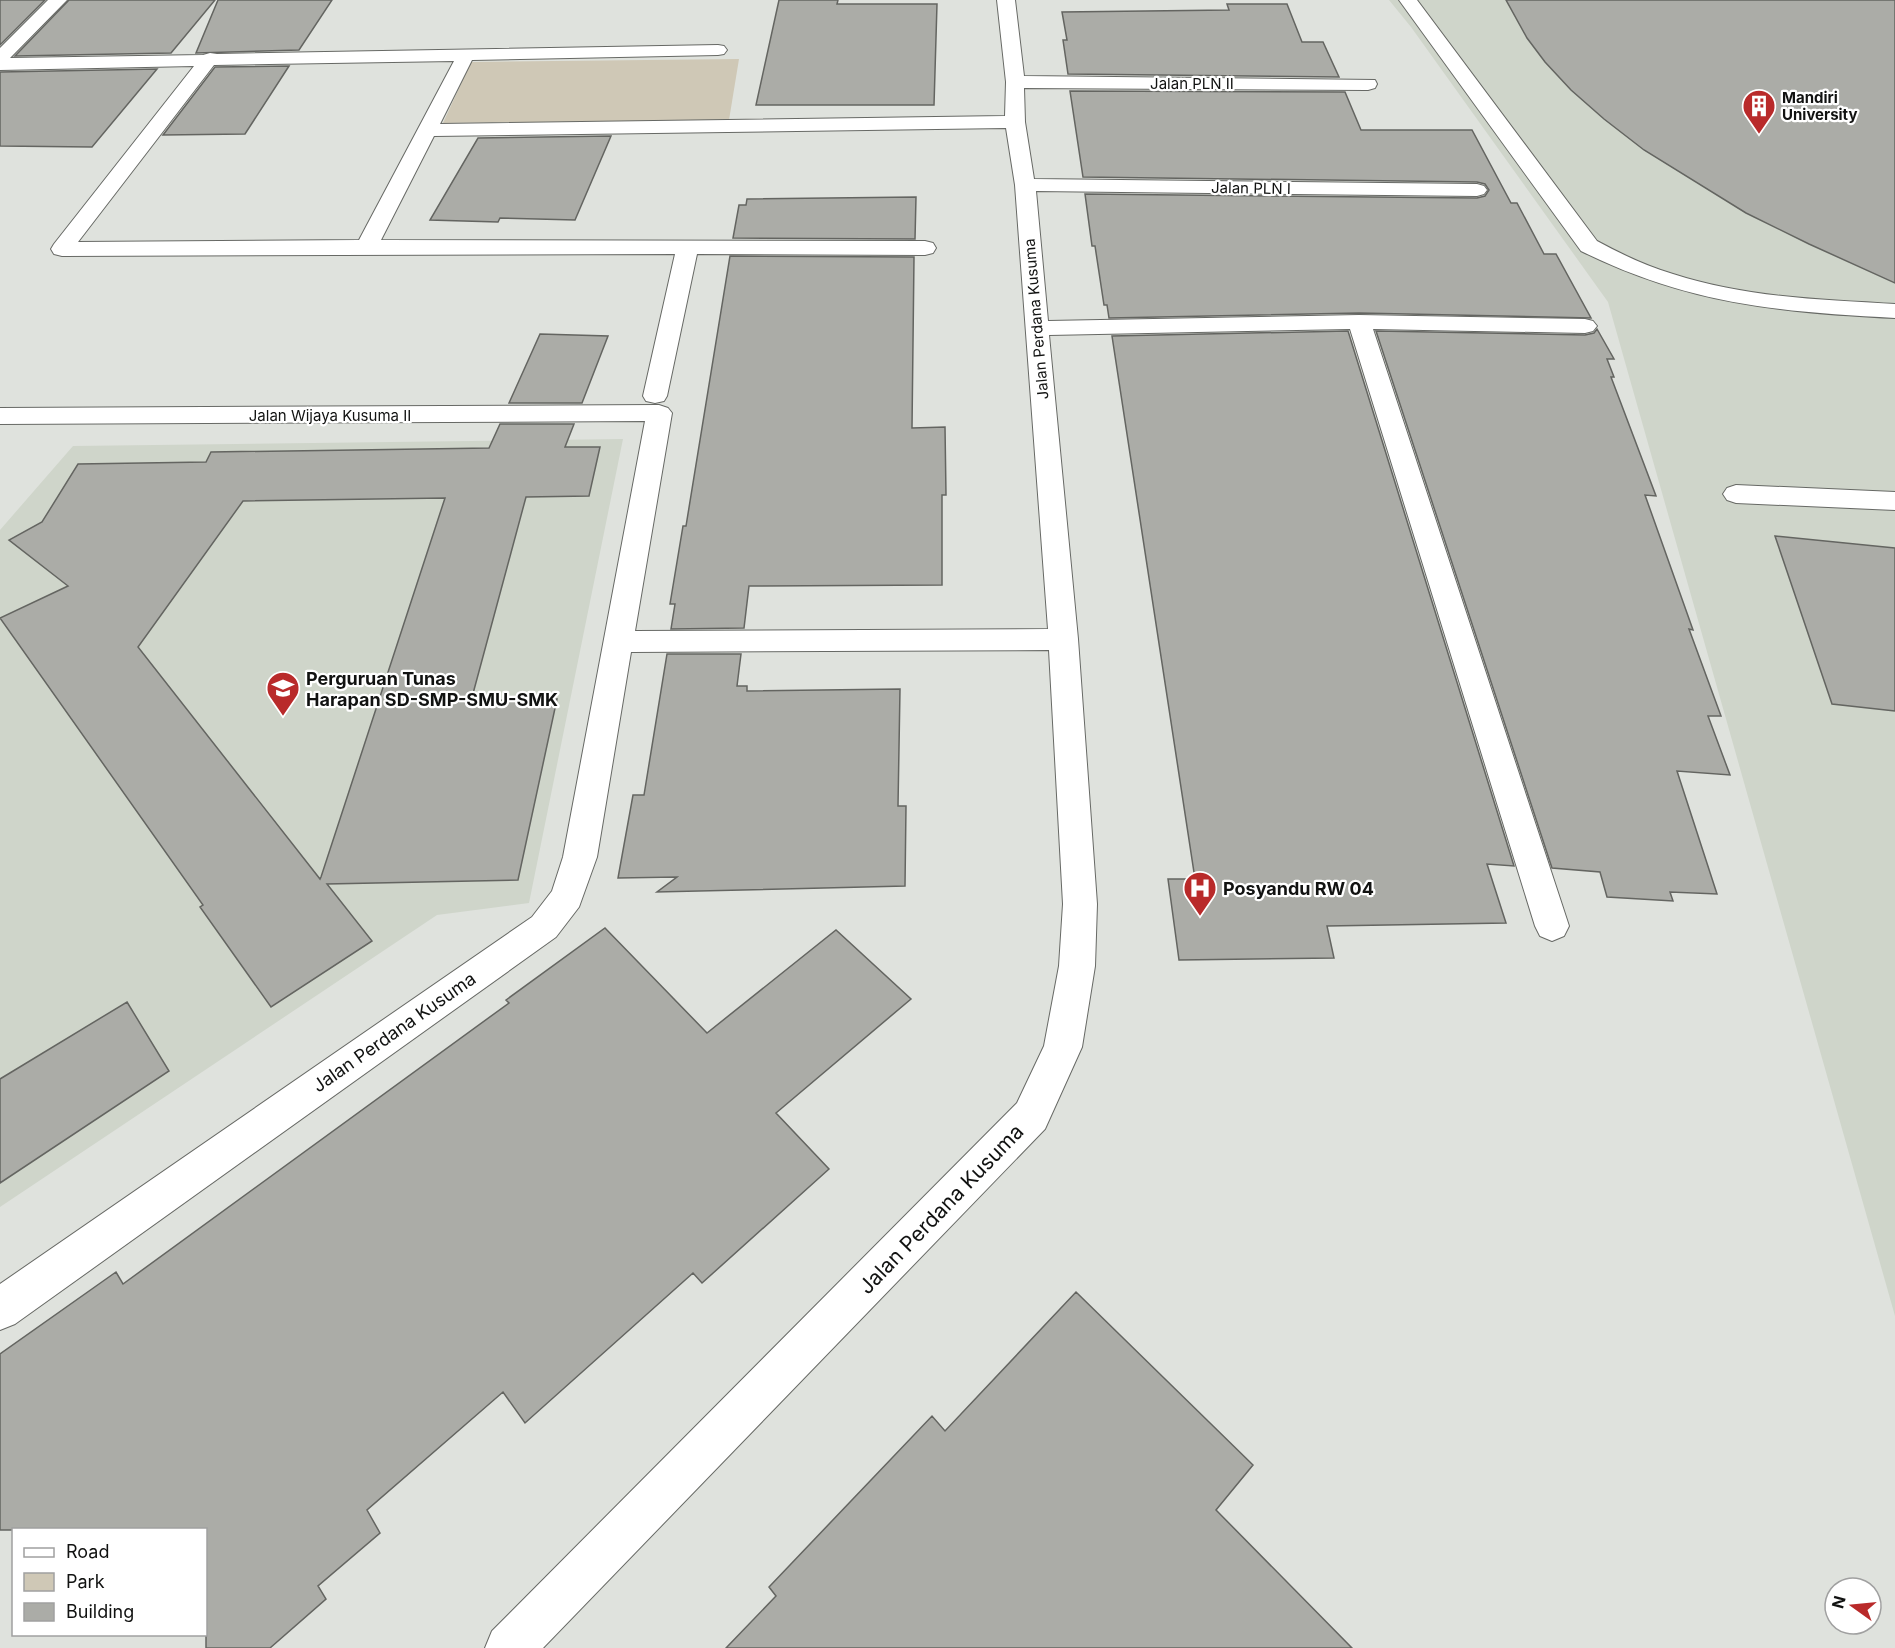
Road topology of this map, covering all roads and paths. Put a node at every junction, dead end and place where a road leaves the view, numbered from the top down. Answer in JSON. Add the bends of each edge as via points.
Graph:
{"nodes":[{"id":1,"x":58,"y":0,"type":"edge"},
{"id":2,"x":1006,"y":0,"type":"edge"},
{"id":3,"x":1408,"y":0,"type":"edge"},
{"id":4,"x":718,"y":51,"type":"dead end"},
{"id":5,"x":466,"y":55,"type":"junction"},
{"id":6,"x":0,"y":58,"type":"edge"},
{"id":7,"x":210,"y":58,"type":"junction"},
{"id":8,"x":0,"y":64,"type":"edge"},
{"id":9,"x":1015,"y":82,"type":"junction"},
{"id":10,"x":1368,"y":84,"type":"dead end"},
{"id":11,"x":1015,"y":123,"type":"junction"},
{"id":12,"x":426,"y":130,"type":"junction"},
{"id":13,"x":1025,"y":186,"type":"junction"},
{"id":14,"x":1477,"y":190,"type":"dead end"},
{"id":15,"x":367,"y":247,"type":"junction"},
{"id":16,"x":687,"y":248,"type":"junction"},
{"id":17,"x":925,"y":248,"type":"dead end"},
{"id":18,"x":1895,"y":311,"type":"edge"},
{"id":19,"x":1359,"y":322,"type":"junction"},
{"id":20,"x":1585,"y":326,"type":"dead end"},
{"id":21,"x":1036,"y":328,"type":"junction"},
{"id":22,"x":657,"y":404,"type":"junction"},
{"id":23,"x":0,"y":416,"type":"edge"},
{"id":24,"x":1736,"y":494,"type":"dead end"},
{"id":25,"x":1895,"y":501,"type":"edge"},
{"id":26,"x":1063,"y":639,"type":"junction"},
{"id":27,"x":617,"y":642,"type":"junction"},
{"id":28,"x":1552,"y":926,"type":"dead end"},
{"id":29,"x":0,"y":1309,"type":"edge"},
{"id":30,"x":509,"y":1648,"type":"edge"}],
"edges":[{"from":1,"to":6,"type":"street"},
{"from":2,"to":9,"type":"street","name":"Jalan Perdana Kusuma"},
{"from":3,"to":18,"type":"street","via":[[1589,246],[1622,265],[1697,290],[1743,299]]},
{"from":4,"to":5,"type":"street"},
{"from":5,"to":7,"type":"street"},
{"from":5,"to":12,"type":"street"},
{"from":7,"to":8,"type":"street"},
{"from":7,"to":15,"type":"street","via":[[62,249]]},
{"from":9,"to":10,"type":"street","name":"Jalan PLN II"},
{"from":9,"to":11,"type":"street","name":"Jalan Perdana Kusuma"},
{"from":11,"to":12,"type":"street"},
{"from":11,"to":13,"type":"street","name":"Jalan Perdana Kusuma"},
{"from":12,"to":15,"type":"street"},
{"from":13,"to":14,"type":"street","name":"Jalan PLN I"},
{"from":13,"to":21,"type":"street","name":"Jalan Perdana Kusuma"},
{"from":15,"to":16,"type":"street"},
{"from":16,"to":17,"type":"street"},
{"from":16,"to":22,"type":"street","name":"Jalan Perdana Kusuma"},
{"from":19,"to":20,"type":"street"},
{"from":19,"to":21,"type":"street"},
{"from":19,"to":28,"type":"street"},
{"from":21,"to":26,"type":"street","name":"Jalan Perdana Kusuma"},
{"from":22,"to":23,"type":"street","name":"Jalan Wijaya Kusuma II"},
{"from":22,"to":27,"type":"street","name":"Jalan Perdana Kusuma"},
{"from":24,"to":25,"type":"street"},
{"from":26,"to":27,"type":"street"},
{"from":26,"to":30,"type":"street","name":"Jalan Perdana Kusuma","via":[[1080,904],[1077,966],[1063,1047],[1031,1116]]},
{"from":27,"to":29,"type":"street","name":"Jalan Perdana Kusuma","via":[[580,857],[567,897],[544,927]]}]}
